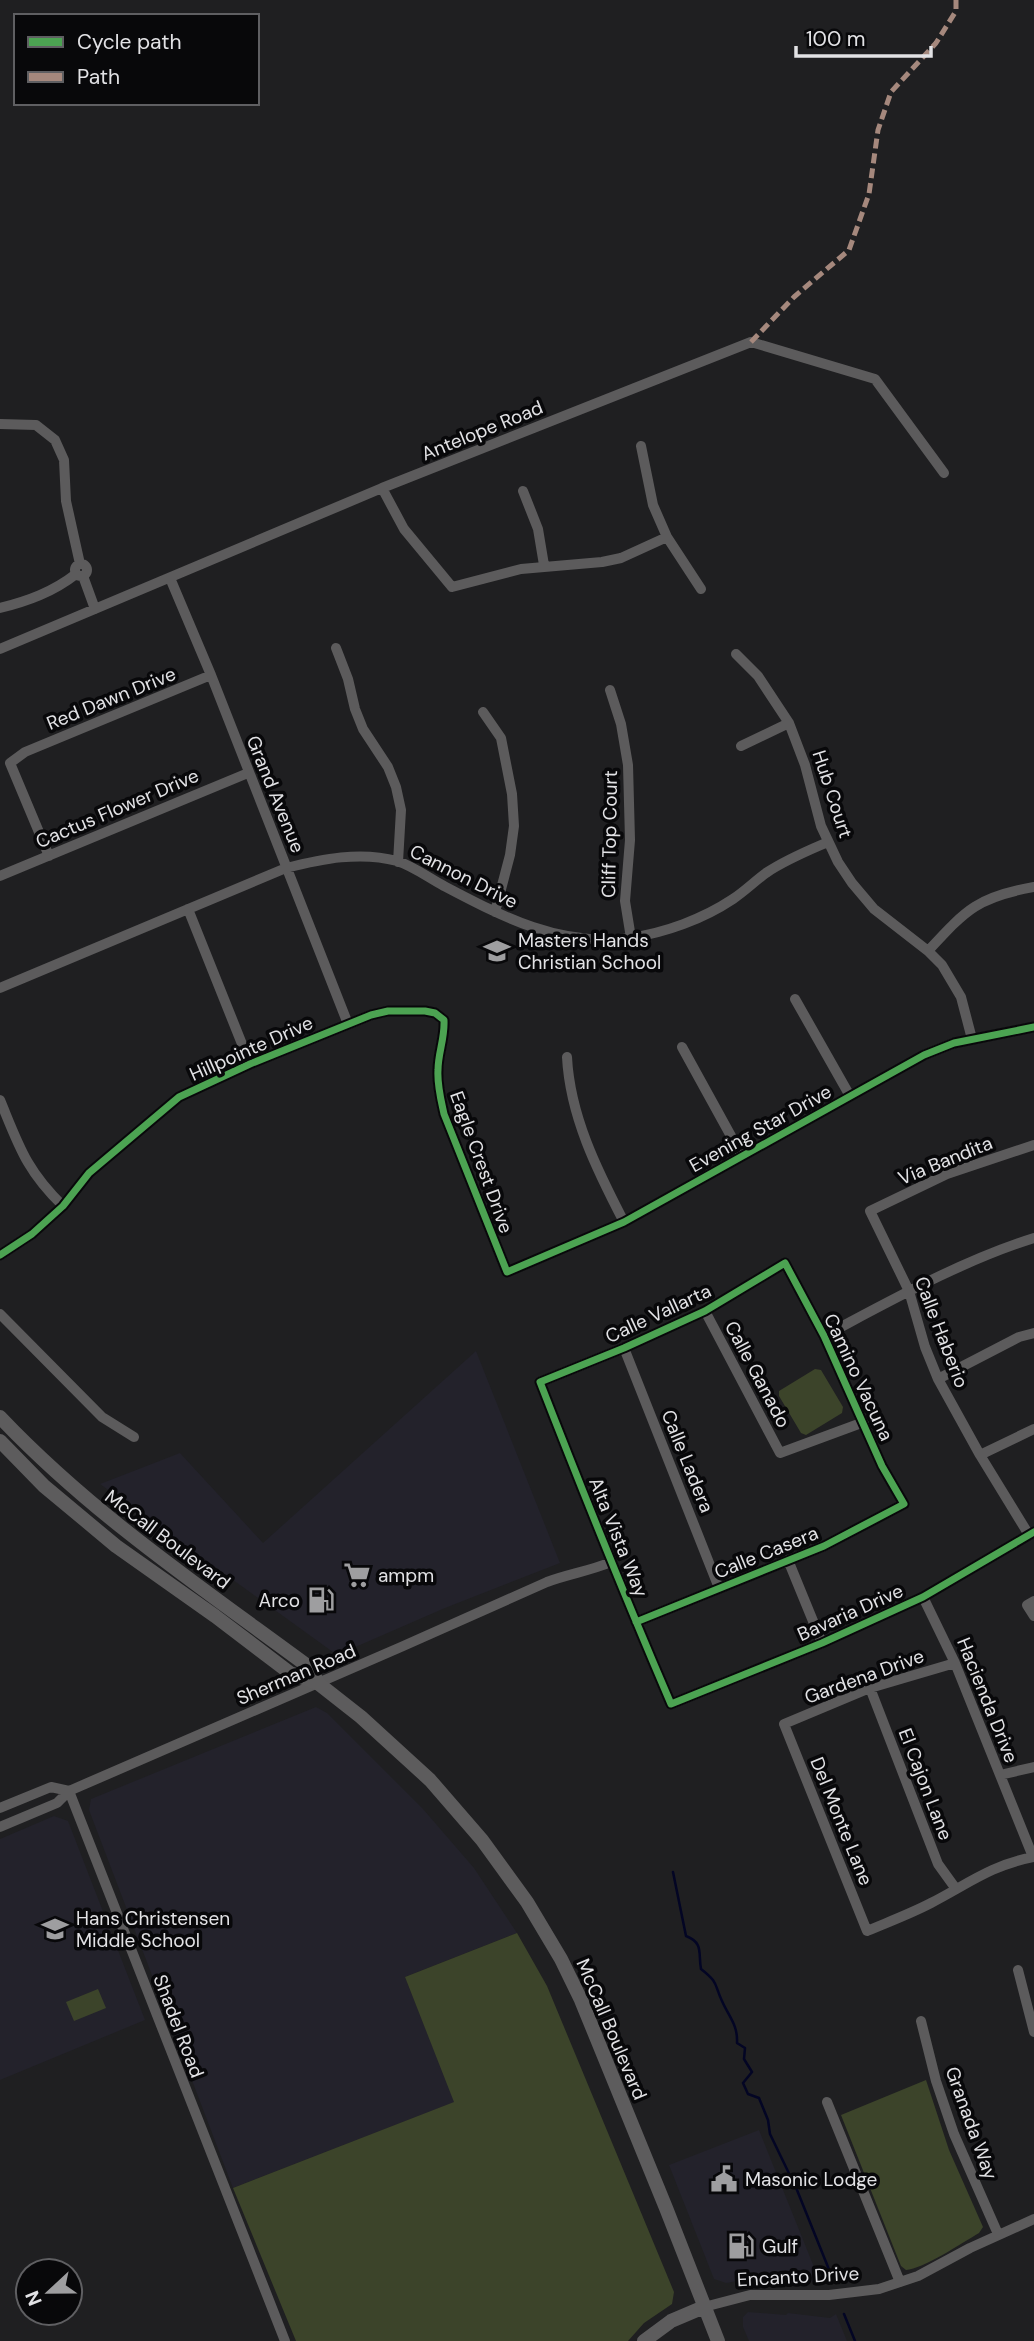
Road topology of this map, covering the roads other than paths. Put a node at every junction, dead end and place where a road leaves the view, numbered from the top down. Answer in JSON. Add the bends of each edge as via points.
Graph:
{"nodes":[{"id":1,"x":0,"y":424,"type":"edge"},
{"id":2,"x":641,"y":446,"type":"dead end"},
{"id":3,"x":944,"y":473,"type":"dead end"},
{"id":4,"x":382,"y":488,"type":"junction"},
{"id":5,"x":523,"y":491,"type":"dead end"},
{"id":6,"x":667,"y":537,"type":"junction"},
{"id":7,"x":544,"y":565,"type":"junction"},
{"id":8,"x":80,"y":571,"type":"junction"},
{"id":9,"x":170,"y":578,"type":"junction"},
{"id":10,"x":701,"y":589,"type":"dead end"},
{"id":11,"x":0,"y":608,"type":"edge"},
{"id":12,"x":95,"y":609,"type":"junction"},
{"id":13,"x":336,"y":648,"type":"dead end"},
{"id":14,"x":0,"y":649,"type":"edge"},
{"id":15,"x":736,"y":654,"type":"dead end"},
{"id":16,"x":211,"y":675,"type":"junction"},
{"id":17,"x":610,"y":690,"type":"dead end"},
{"id":18,"x":483,"y":712,"type":"dead end"},
{"id":19,"x":789,"y":723,"type":"junction"},
{"id":20,"x":741,"y":746,"type":"dead end"},
{"id":21,"x":248,"y":773,"type":"junction"},
{"id":22,"x":828,"y":842,"type":"junction"},
{"id":23,"x":49,"y":856,"type":"junction"},
{"id":24,"x":398,"y":862,"type":"junction"},
{"id":25,"x":286,"y":868,"type":"junction"},
{"id":26,"x":0,"y":876,"type":"edge"},
{"id":27,"x":1034,"y":887,"type":"edge"},
{"id":28,"x":188,"y":909,"type":"junction"},
{"id":29,"x":495,"y":912,"type":"junction"},
{"id":30,"x":631,"y":938,"type":"junction"},
{"id":31,"x":928,"y":951,"type":"junction"},
{"id":32,"x":0,"y":988,"type":"edge"},
{"id":33,"x":795,"y":999,"type":"dead end"},
{"id":34,"x":444,"y":1020,"type":"joint"},
{"id":35,"x":348,"y":1024,"type":"junction"},
{"id":36,"x":1034,"y":1027,"type":"edge"},
{"id":37,"x":972,"y":1039,"type":"junction"},
{"id":38,"x":682,"y":1047,"type":"dead end"},
{"id":39,"x":567,"y":1057,"type":"dead end"},
{"id":40,"x":250,"y":1064,"type":"junction"},
{"id":41,"x":850,"y":1096,"type":"junction"},
{"id":42,"x":0,"y":1100,"type":"edge"},
{"id":43,"x":1034,"y":1144,"type":"edge"},
{"id":44,"x":742,"y":1156,"type":"junction"},
{"id":45,"x":63,"y":1206,"type":"junction"},
{"id":46,"x":870,"y":1211,"type":"joint"},
{"id":47,"x":624,"y":1222,"type":"junction"},
{"id":48,"x":1034,"y":1238,"type":"edge"},
{"id":49,"x":0,"y":1255,"type":"edge"},
{"id":50,"x":785,"y":1263,"type":"joint"},
{"id":51,"x":507,"y":1272,"type":"joint"},
{"id":52,"x":909,"y":1291,"type":"junction"},
{"id":53,"x":705,"y":1311,"type":"junction"},
{"id":54,"x":0,"y":1314,"type":"edge"},
{"id":55,"x":1034,"y":1333,"type":"edge"},
{"id":56,"x":824,"y":1336,"type":"junction"},
{"id":57,"x":624,"y":1348,"type":"junction"},
{"id":58,"x":939,"y":1379,"type":"junction"},
{"id":59,"x":540,"y":1382,"type":"joint"},
{"id":60,"x":0,"y":1417,"type":"edge"},
{"id":61,"x":864,"y":1422,"type":"junction"},
{"id":62,"x":1034,"y":1429,"type":"edge"},
{"id":63,"x":134,"y":1437,"type":"dead end"},
{"id":64,"x":0,"y":1441,"type":"edge"},
{"id":65,"x":12,"y":1454,"type":"junction"},
{"id":66,"x":980,"y":1455,"type":"junction"},
{"id":67,"x":904,"y":1504,"type":"joint"},
{"id":68,"x":105,"y":1516,"type":"junction"},
{"id":69,"x":1032,"y":1534,"type":"edge"},
{"id":70,"x":788,"y":1560,"type":"junction"},
{"id":71,"x":611,"y":1562,"type":"junction"},
{"id":72,"x":719,"y":1588,"type":"junction"},
{"id":73,"x":923,"y":1597,"type":"junction"},
{"id":74,"x":1031,"y":1603,"type":"edge"},
{"id":75,"x":1034,"y":1616,"type":"edge"},
{"id":76,"x":636,"y":1622,"type":"junction"},
{"id":77,"x":822,"y":1643,"type":"junction"},
{"id":78,"x":955,"y":1663,"type":"junction"},
{"id":79,"x":319,"y":1684,"type":"junction"},
{"id":80,"x":870,"y":1688,"type":"junction"},
{"id":81,"x":671,"y":1704,"type":"joint"},
{"id":82,"x":784,"y":1724,"type":"joint"},
{"id":83,"x":1034,"y":1767,"type":"edge"},
{"id":84,"x":1000,"y":1775,"type":"junction"},
{"id":85,"x":69,"y":1791,"type":"junction"},
{"id":86,"x":0,"y":1808,"type":"edge"},
{"id":87,"x":0,"y":1827,"type":"edge"},
{"id":88,"x":1033,"y":1857,"type":"edge"},
{"id":89,"x":956,"y":1889,"type":"junction"},
{"id":90,"x":1018,"y":1970,"type":"dead end"},
{"id":91,"x":922,"y":2021,"type":"dead end"},
{"id":92,"x":1034,"y":2032,"type":"edge"},
{"id":93,"x":827,"y":2102,"type":"dead end"},
{"id":94,"x":1034,"y":2219,"type":"edge"},
{"id":95,"x":999,"y":2234,"type":"junction"},
{"id":96,"x":900,"y":2282,"type":"junction"},
{"id":97,"x":704,"y":2307,"type":"junction"},
{"id":98,"x":285,"y":2341,"type":"edge"},
{"id":99,"x":643,"y":2341,"type":"edge"},
{"id":100,"x":718,"y":2341,"type":"edge"}],
"edges":[{"from":1,"to":8,"type":"street","via":[[36,425],[55,440],[64,460],[66,501]]},
{"from":2,"to":6,"type":"street","via":[[649,490]]},
{"from":3,"to":4,"type":"street","name":"Antelope Road","via":[[875,379],[751,342]]},
{"from":4,"to":7,"type":"street","via":[[404,529],[452,587]]},
{"from":4,"to":9,"type":"street","name":"Antelope Road"},
{"from":5,"to":7,"type":"street","via":[[538,529]]},
{"from":6,"to":7,"type":"street","via":[[621,558]]},
{"from":6,"to":10,"type":"street"},
{"from":8,"to":11,"type":"street","via":[[27,602]]},
{"from":8,"to":12,"type":"street"},
{"from":9,"to":12,"type":"street","name":"Antelope Road"},
{"from":9,"to":16,"type":"street","name":"Grand Avenue"},
{"from":12,"to":14,"type":"street","name":"Antelope Road"},
{"from":13,"to":24,"type":"street","via":[[363,729],[396,787],[401,821]]},
{"from":15,"to":19,"type":"street","name":"Hub Court","via":[[758,676]]},
{"from":16,"to":21,"type":"street","name":"Grand Avenue"},
{"from":16,"to":23,"type":"street","name":"Red Dawn Drive","via":[[25,752],[10,763]]},
{"from":17,"to":30,"type":"street","name":"Cliff Top Court","via":[[628,765],[631,840],[625,901]]},
{"from":18,"to":29,"type":"street","via":[[501,738],[514,826]]},
{"from":19,"to":20,"type":"street"},
{"from":19,"to":22,"type":"street","name":"Hub Court"},
{"from":21,"to":23,"type":"street","name":"Cactus Flower Drive"},
{"from":21,"to":25,"type":"street","name":"Grand Avenue"},
{"from":22,"to":30,"type":"street","name":"Cannon Drive","via":[[776,867],[701,916]]},
{"from":22,"to":31,"type":"street","name":"Hub Court","via":[[874,909]]},
{"from":23,"to":26,"type":"street","name":"Cactus Flower Drive"},
{"from":24,"to":25,"type":"street","name":"Cannon Drive","via":[[346,856]]},
{"from":24,"to":29,"type":"street","name":"Cannon Drive"},
{"from":25,"to":28,"type":"street","name":"Cannon Drive"},
{"from":25,"to":35,"type":"street","name":"Grand Avenue"},
{"from":27,"to":31,"type":"street","via":[[974,906]]},
{"from":28,"to":32,"type":"street","name":"Cannon Drive"},
{"from":28,"to":40,"type":"street"},
{"from":29,"to":30,"type":"street","name":"Cannon Drive","via":[[576,939]]},
{"from":31,"to":37,"type":"street","name":"Hub Court","via":[[961,997]]},
{"from":33,"to":41,"type":"street"},
{"from":34,"to":35,"type":"street","name":"Hillpointe Drive","via":[[425,1011],[388,1011]]},
{"from":34,"to":51,"type":"street","name":"Eagle Crest Drive","via":[[438,1069],[444,1114]]},
{"from":35,"to":40,"type":"street","name":"Hillpointe Drive"},
{"from":36,"to":37,"type":"street","name":"Evening Star Drive"},
{"from":37,"to":41,"type":"street","name":"Evening Star Drive","via":[[932,1051]]},
{"from":38,"to":44,"type":"street"},
{"from":39,"to":47,"type":"street","via":[[575,1110]]},
{"from":40,"to":45,"type":"street","name":"Hillpointe Drive","via":[[179,1097],[89,1172]]},
{"from":41,"to":44,"type":"street","name":"Evening Star Drive"},
{"from":42,"to":45,"type":"street","via":[[23,1156]]},
{"from":43,"to":46,"type":"street","name":"Via Bandita","via":[[947,1174]]},
{"from":44,"to":47,"type":"street","name":"Evening Star Drive"},
{"from":45,"to":49,"type":"street","name":"Hillpointe Drive"},
{"from":46,"to":52,"type":"street","name":"Calle Haberio"},
{"from":47,"to":51,"type":"street","name":"Evening Star Drive"},
{"from":48,"to":52,"type":"street"},
{"from":50,"to":53,"type":"street","name":"Calle Vallarta"},
{"from":50,"to":56,"type":"street","name":"Camino Vacuna"},
{"from":52,"to":56,"type":"street"},
{"from":52,"to":58,"type":"street","name":"Calle Haberio"},
{"from":53,"to":57,"type":"street","name":"Calle Vallarta"},
{"from":53,"to":61,"type":"street","name":"Calle Ganado","via":[[780,1453]]},
{"from":54,"to":63,"type":"street","via":[[102,1417]]},
{"from":55,"to":58,"type":"street"},
{"from":56,"to":61,"type":"street","name":"Camino Vacuna"},
{"from":57,"to":59,"type":"street","name":"Calle Vallarta"},
{"from":57,"to":72,"type":"street","name":"Calle Ladera"},
{"from":58,"to":66,"type":"street","name":"Calle Haberio"},
{"from":59,"to":71,"type":"street","name":"Alta Vista Way"},
{"from":60,"to":68,"type":"main road","name":"McCall Boulevard"},
{"from":61,"to":67,"type":"street","name":"Camino Vacuna"},
{"from":62,"to":66,"type":"street"},
{"from":64,"to":65,"type":"main road","name":"McCall Boulevard"},
{"from":65,"to":68,"type":"main road","via":[[35,1465],[92,1515]]},
{"from":65,"to":79,"type":"main road","name":"McCall Boulevard","via":[[70,1509],[135,1560],[290,1673]]},
{"from":66,"to":69,"type":"street","name":"Calle Haberio"},
{"from":67,"to":70,"type":"street","name":"Calle Casera"},
{"from":68,"to":79,"type":"main road","name":"McCall Boulevard","via":[[309,1667]]},
{"from":69,"to":73,"type":"street","name":"Bavaria Drive"},
{"from":70,"to":72,"type":"street","name":"Calle Casera"},
{"from":70,"to":77,"type":"street"},
{"from":71,"to":76,"type":"street","name":"Alta Vista Way"},
{"from":71,"to":79,"type":"street","name":"Sherman Road","via":[[547,1582]]},
{"from":72,"to":76,"type":"street","name":"Calle Casera"},
{"from":73,"to":77,"type":"street","name":"Bavaria Drive"},
{"from":73,"to":78,"type":"street","name":"Hacienda Drive"},
{"from":74,"to":75,"type":"street"},
{"from":76,"to":81,"type":"street","name":"Alta Vista Way"},
{"from":77,"to":81,"type":"street","name":"Bavaria Drive"},
{"from":78,"to":80,"type":"street","name":"Gardena Drive"},
{"from":78,"to":84,"type":"street","name":"Hacienda Drive"},
{"from":79,"to":85,"type":"street","name":"Sherman Road"},
{"from":79,"to":97,"type":"main road","name":"McCall Boulevard","via":[[430,1780],[527,1902],[581,2000]]},
{"from":80,"to":82,"type":"street","name":"Gardena Drive"},
{"from":80,"to":89,"type":"street","name":"El Cajon Lane","via":[[938,1864]]},
{"from":82,"to":89,"type":"street","name":"Del Monte Lane","via":[[867,1931]]},
{"from":83,"to":84,"type":"street"},
{"from":84,"to":88,"type":"street","name":"Hacienda Drive"},
{"from":85,"to":86,"type":"street","via":[[51,1787]]},
{"from":85,"to":87,"type":"street","name":"Sherman Road","via":[[57,1803]]},
{"from":85,"to":98,"type":"street","name":"Shadel Road"},
{"from":88,"to":89,"type":"street","via":[[985,1871]]},
{"from":90,"to":92,"type":"street"},
{"from":91,"to":95,"type":"street","name":"Granada Way","via":[[954,2134]]},
{"from":93,"to":96,"type":"street"},
{"from":94,"to":95,"type":"street","name":"Encanto Drive"},
{"from":95,"to":96,"type":"street","name":"Encanto Drive"},
{"from":96,"to":97,"type":"street","name":"Encanto Drive","via":[[846,2295],[750,2295]]},
{"from":97,"to":99,"type":"main road","name":"Encanto Drive"},
{"from":97,"to":100,"type":"main road","name":"McCall Boulevard"}]}
